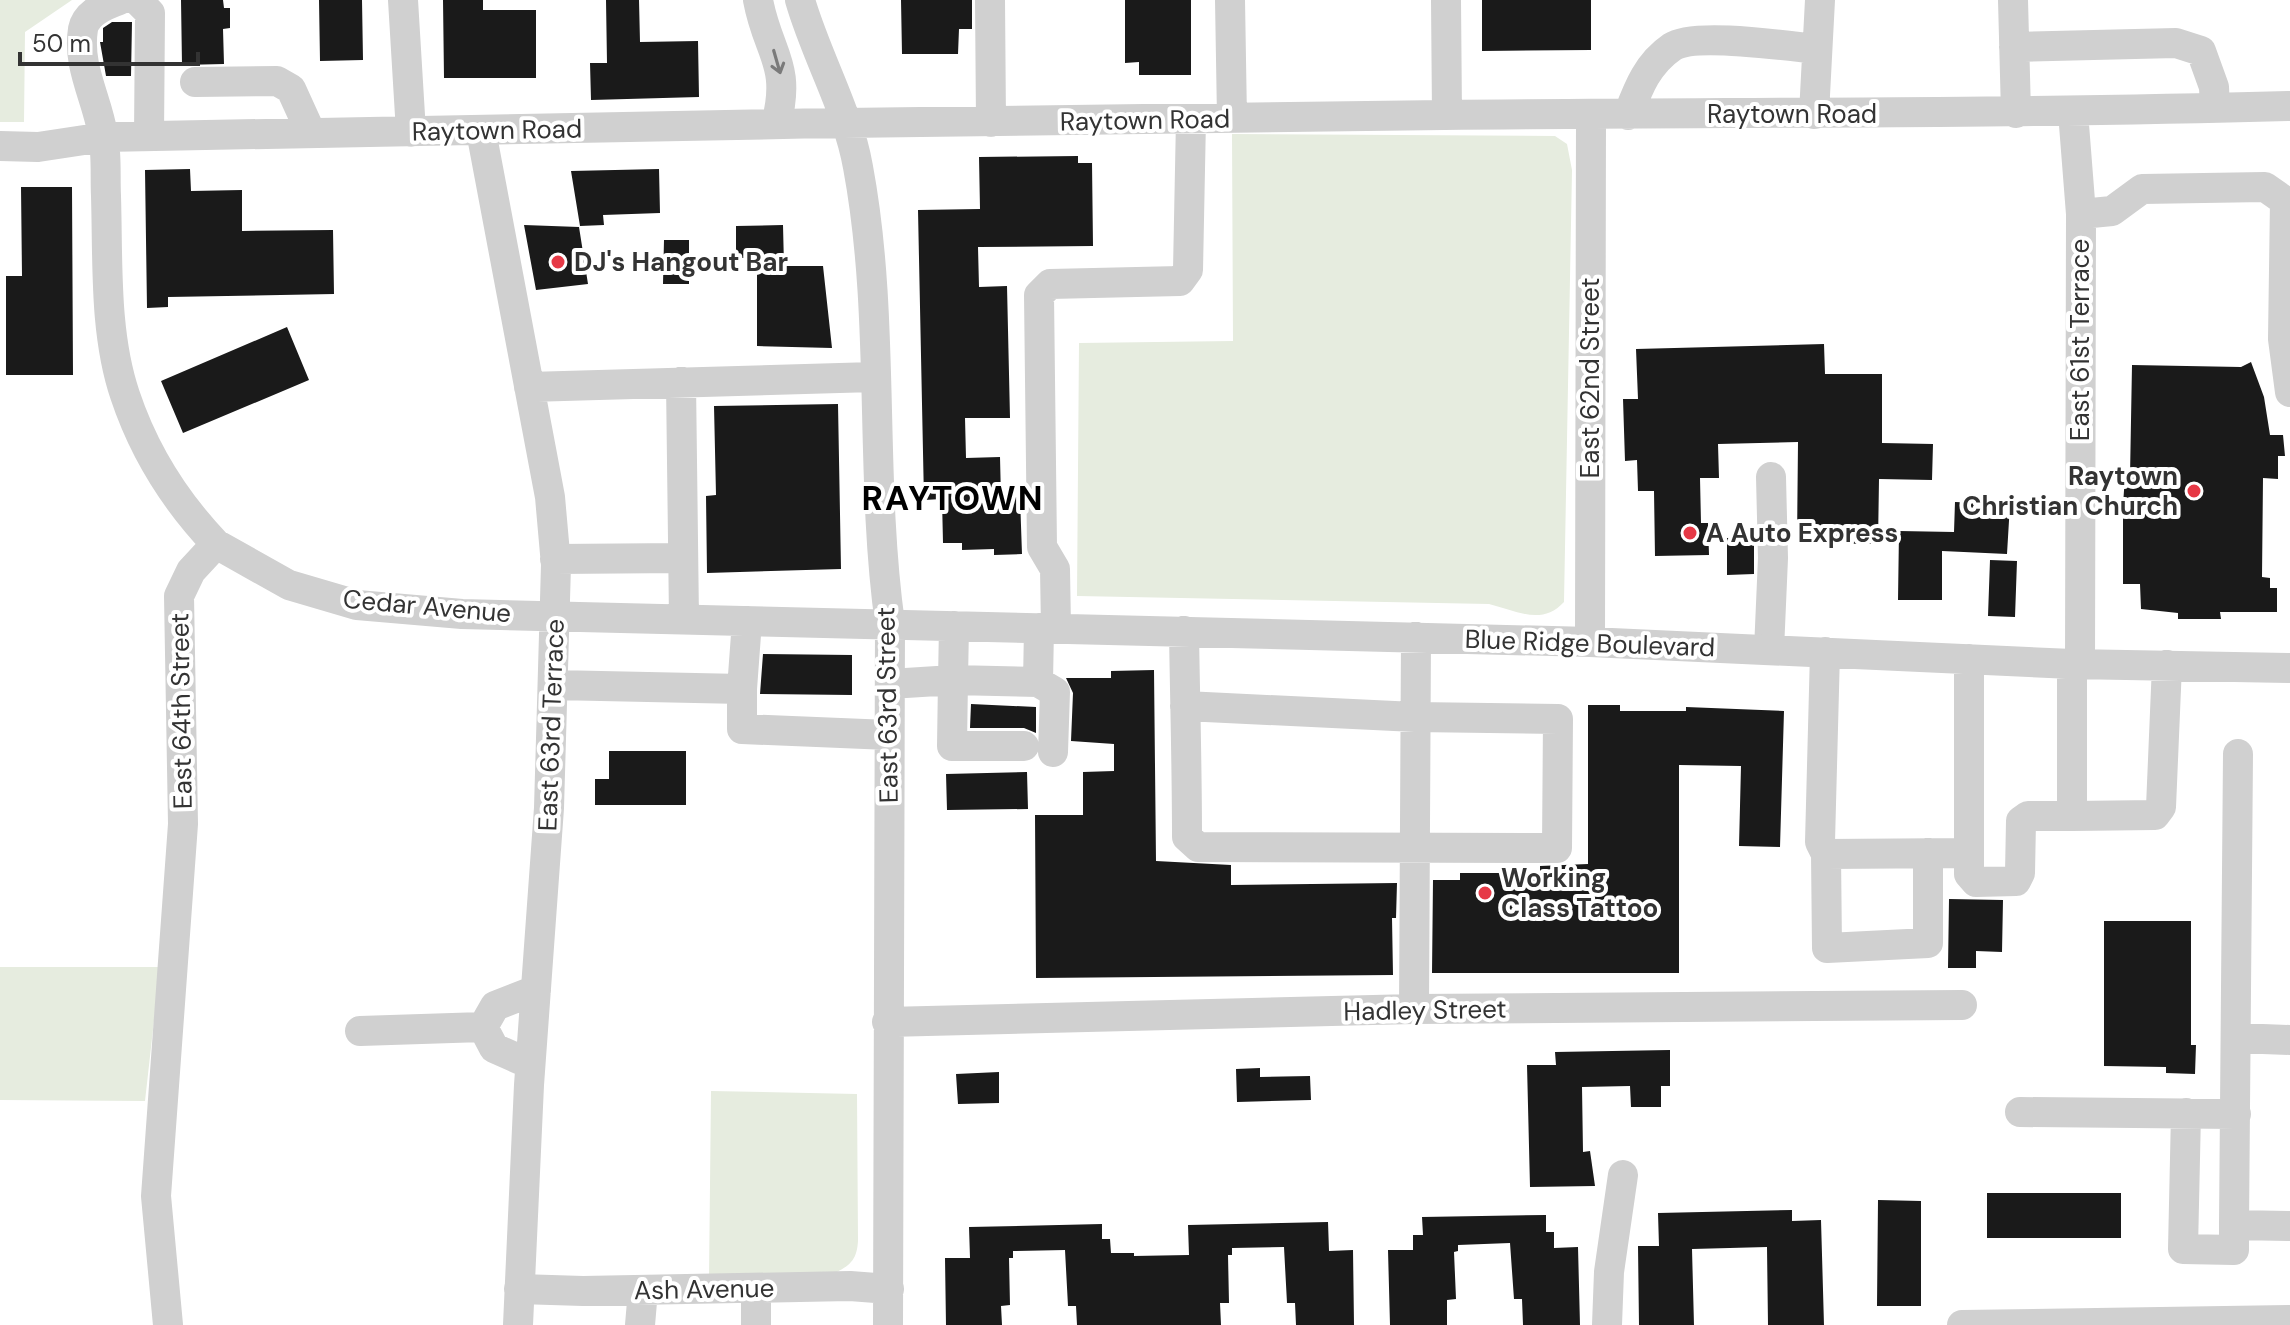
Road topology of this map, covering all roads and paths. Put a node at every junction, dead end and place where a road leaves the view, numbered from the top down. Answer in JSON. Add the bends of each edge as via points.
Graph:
{"nodes":[{"id":1,"x":119,"y":0,"type":"edge"},
{"id":2,"x":138,"y":0,"type":"edge"},
{"id":3,"x":403,"y":0,"type":"edge"},
{"id":4,"x":758,"y":0,"type":"edge"},
{"id":5,"x":800,"y":0,"type":"edge"},
{"id":6,"x":990,"y":0,"type":"edge"},
{"id":7,"x":1230,"y":0,"type":"edge"},
{"id":8,"x":1446,"y":0,"type":"edge"},
{"id":9,"x":1820,"y":0,"type":"edge"},
{"id":10,"x":2013,"y":0,"type":"edge"},
{"id":11,"x":2014,"y":47,"type":"junction"},
{"id":12,"x":1816,"y":49,"type":"junction"},
{"id":13,"x":265,"y":81,"type":"junction"},
{"id":14,"x":195,"y":82,"type":"dead end"},
{"id":15,"x":2290,"y":106,"type":"edge"},
{"id":16,"x":2215,"y":108,"type":"junction"},
{"id":17,"x":2073,"y":112,"type":"junction"},
{"id":18,"x":2016,"y":113,"type":"junction"},
{"id":19,"x":1814,"y":114,"type":"junction"},
{"id":20,"x":1447,"y":115,"type":"junction"},
{"id":21,"x":1591,"y":115,"type":"junction"},
{"id":22,"x":1628,"y":115,"type":"junction"},
{"id":23,"x":1232,"y":118,"type":"junction"},
{"id":24,"x":1191,"y":119,"type":"junction"},
{"id":25,"x":991,"y":122,"type":"junction"},
{"id":26,"x":776,"y":124,"type":"junction"},
{"id":27,"x":845,"y":124,"type":"junction"},
{"id":28,"x":481,"y":131,"type":"junction"},
{"id":29,"x":411,"y":132,"type":"junction"},
{"id":30,"x":311,"y":133,"type":"junction"},
{"id":31,"x":254,"y":134,"type":"junction"},
{"id":32,"x":149,"y":136,"type":"junction"},
{"id":33,"x":104,"y":137,"type":"junction"},
{"id":34,"x":0,"y":146,"type":"edge"},
{"id":35,"x":38,"y":147,"type":"junction"},
{"id":36,"x":0,"y":171,"type":"edge"},
{"id":37,"x":2081,"y":214,"type":"junction"},
{"id":38,"x":874,"y":377,"type":"junction"},
{"id":39,"x":681,"y":382,"type":"junction"},
{"id":40,"x":529,"y":387,"type":"junction"},
{"id":41,"x":2290,"y":392,"type":"edge"},
{"id":42,"x":1771,"y":477,"type":"dead end"},
{"id":43,"x":216,"y":544,"type":"junction"},
{"id":44,"x":683,"y":558,"type":"junction"},
{"id":45,"x":555,"y":559,"type":"junction"},
{"id":46,"x":557,"y":616,"type":"junction"},
{"id":47,"x":684,"y":619,"type":"junction"},
{"id":48,"x":747,"y":621,"type":"junction"},
{"id":49,"x":890,"y":624,"type":"junction"},
{"id":50,"x":954,"y":626,"type":"junction"},
{"id":51,"x":1048,"y":628,"type":"junction"},
{"id":52,"x":1184,"y":631,"type":"junction"},
{"id":53,"x":1416,"y":637,"type":"junction"},
{"id":54,"x":1590,"y":642,"type":"junction"},
{"id":55,"x":1769,"y":650,"type":"junction"},
{"id":56,"x":1825,"y":652,"type":"junction"},
{"id":57,"x":1969,"y":659,"type":"junction"},
{"id":58,"x":2076,"y":664,"type":"junction"},
{"id":59,"x":2167,"y":665,"type":"junction"},
{"id":60,"x":2290,"y":668,"type":"edge"},
{"id":61,"x":953,"y":680,"type":"junction"},
{"id":62,"x":1038,"y":682,"type":"junction"},
{"id":63,"x":890,"y":684,"type":"junction"},
{"id":64,"x":554,"y":685,"type":"junction"},
{"id":65,"x":742,"y":689,"type":"junction"},
{"id":66,"x":1185,"y":706,"type":"junction"},
{"id":67,"x":1415,"y":717,"type":"junction"},
{"id":68,"x":889,"y":735,"type":"junction"},
{"id":69,"x":2238,"y":754,"type":"dead end"},
{"id":70,"x":2072,"y":816,"type":"junction"},
{"id":71,"x":1415,"y":850,"type":"junction"},
{"id":72,"x":1928,"y":853,"type":"junction"},
{"id":73,"x":1969,"y":853,"type":"junction"},
{"id":74,"x":1826,"y":854,"type":"junction"},
{"id":75,"x":536,"y":990,"type":"junction"},
{"id":76,"x":1962,"y":1005,"type":"dead end"},
{"id":77,"x":1414,"y":1009,"type":"junction"},
{"id":78,"x":887,"y":1022,"type":"junction"},
{"id":79,"x":483,"y":1027,"type":"junction"},
{"id":80,"x":360,"y":1031,"type":"dead end"},
{"id":81,"x":2237,"y":1038,"type":"junction"},
{"id":82,"x":2290,"y":1040,"type":"edge"},
{"id":83,"x":530,"y":1064,"type":"junction"},
{"id":84,"x":2020,"y":1112,"type":"dead end"},
{"id":85,"x":2186,"y":1113,"type":"junction"},
{"id":86,"x":2236,"y":1114,"type":"junction"},
{"id":87,"x":1623,"y":1175,"type":"dead end"},
{"id":88,"x":2234,"y":1225,"type":"junction"},
{"id":89,"x":2290,"y":1226,"type":"edge"},
{"id":90,"x":756,"y":1288,"type":"junction"},
{"id":91,"x":519,"y":1289,"type":"junction"},
{"id":92,"x":889,"y":1289,"type":"junction"},
{"id":93,"x":643,"y":1290,"type":"junction"},
{"id":94,"x":2290,"y":1320,"type":"edge"},
{"id":95,"x":168,"y":1325,"type":"edge"},
{"id":96,"x":518,"y":1325,"type":"edge"},
{"id":97,"x":640,"y":1325,"type":"edge"},
{"id":98,"x":756,"y":1325,"type":"edge"},
{"id":99,"x":888,"y":1325,"type":"edge"},
{"id":100,"x":1607,"y":1325,"type":"edge"},
{"id":101,"x":1962,"y":1325,"type":"edge"}],
"edges":[{"from":1,"to":33,"type":"street","via":[[99,8],[83,25],[81,65]]},
{"from":2,"to":32,"type":"street","via":[[150,13]]},
{"from":3,"to":29,"type":"street"},
{"from":4,"to":26,"type":"street","one_way":true,"via":[[783,86]]},
{"from":5,"to":27,"type":"street","name":"East 63rd Street"},
{"from":6,"to":25,"type":"street"},
{"from":7,"to":23,"type":"street"},
{"from":8,"to":20,"type":"street"},
{"from":9,"to":12,"type":"street"},
{"from":10,"to":11,"type":"street"},
{"from":11,"to":16,"type":"street","via":[[2176,43],[2201,51]]},
{"from":11,"to":18,"type":"street"},
{"from":12,"to":19,"type":"street"},
{"from":12,"to":22,"type":"street","via":[[1715,40],[1674,45],[1643,76]]},
{"from":13,"to":14,"type":"street"},
{"from":13,"to":30,"type":"street","via":[[291,89]]},
{"from":13,"to":31,"type":"street"},
{"from":15,"to":16,"type":"street","name":"Raytown Road"},
{"from":16,"to":17,"type":"street","name":"Raytown Road"},
{"from":17,"to":18,"type":"street","name":"Raytown Road"},
{"from":17,"to":37,"type":"street","name":"East 61st Terrace"},
{"from":18,"to":19,"type":"street","name":"Raytown Road"},
{"from":19,"to":22,"type":"street","name":"Raytown Road"},
{"from":20,"to":21,"type":"street","name":"Raytown Road"},
{"from":20,"to":23,"type":"street","name":"Raytown Road"},
{"from":21,"to":22,"type":"street","name":"Raytown Road"},
{"from":21,"to":54,"type":"street","name":"East 62nd Street"},
{"from":23,"to":24,"type":"street","name":"Raytown Road"},
{"from":24,"to":25,"type":"street","name":"Raytown Road"},
{"from":24,"to":51,"type":"street","via":[[1188,270],[1180,281],[1050,284],[1039,295],[1042,547],[1055,569]]},
{"from":25,"to":27,"type":"street","name":"Raytown Road"},
{"from":26,"to":27,"type":"street","name":"Raytown Road"},
{"from":26,"to":28,"type":"street","name":"Raytown Road"},
{"from":27,"to":38,"type":"street","name":"East 63rd Street","via":[[864,207]]},
{"from":28,"to":29,"type":"street","name":"Raytown Road"},
{"from":28,"to":40,"type":"street","name":"East 63rd Terrace"},
{"from":29,"to":30,"type":"street","name":"Raytown Road"},
{"from":30,"to":31,"type":"street","name":"Raytown Road"},
{"from":31,"to":32,"type":"street","name":"Raytown Road"},
{"from":32,"to":33,"type":"street","name":"Raytown Road"},
{"from":33,"to":35,"type":"street","name":"Raytown Road"},
{"from":33,"to":43,"type":"street","via":[[110,306],[124,391],[165,480]]},
{"from":34,"to":35,"type":"street","name":"Raytown Road"},
{"from":35,"to":36,"type":"street"},
{"from":37,"to":41,"type":"street","via":[[2112,211],[2142,189],[2265,187],[2285,201],[2283,339]]},
{"from":37,"to":58,"type":"street","name":"East 61st Terrace"},
{"from":38,"to":39,"type":"street"},
{"from":38,"to":49,"type":"street","name":"East 63rd Street"},
{"from":39,"to":40,"type":"street"},
{"from":39,"to":44,"type":"street"},
{"from":40,"to":45,"type":"street","name":"East 63rd Terrace","via":[[550,497]]},
{"from":42,"to":55,"type":"street"},
{"from":43,"to":46,"type":"street","name":"Cedar Avenue","via":[[289,585],[357,605]]},
{"from":43,"to":95,"type":"street","name":"East 64th Street","via":[[191,571],[179,596],[183,824],[156,1196]]},
{"from":44,"to":45,"type":"street"},
{"from":44,"to":47,"type":"street"},
{"from":45,"to":46,"type":"street","name":"East 63rd Terrace"},
{"from":46,"to":47,"type":"street","name":"Cedar Avenue"},
{"from":46,"to":64,"type":"street","name":"East 63rd Terrace"},
{"from":47,"to":48,"type":"street","name":"Cedar Avenue"},
{"from":48,"to":49,"type":"street","name":"Cedar Avenue"},
{"from":48,"to":65,"type":"street"},
{"from":49,"to":50,"type":"street","name":"Blue Ridge Boulevard"},
{"from":49,"to":63,"type":"street","name":"East 63rd Street"},
{"from":50,"to":51,"type":"street","name":"Blue Ridge Boulevard"},
{"from":50,"to":61,"type":"street"},
{"from":51,"to":52,"type":"street","name":"Blue Ridge Boulevard"},
{"from":51,"to":62,"type":"street"},
{"from":52,"to":53,"type":"street","name":"Blue Ridge Boulevard"},
{"from":52,"to":66,"type":"street"},
{"from":53,"to":54,"type":"street","name":"Blue Ridge Boulevard"},
{"from":53,"to":67,"type":"street"},
{"from":54,"to":55,"type":"street","name":"Blue Ridge Boulevard"},
{"from":55,"to":56,"type":"street","name":"Blue Ridge Boulevard"},
{"from":56,"to":57,"type":"street","name":"Blue Ridge Boulevard"},
{"from":56,"to":74,"type":"street","via":[[1820,842]]},
{"from":57,"to":58,"type":"street","name":"Blue Ridge Boulevard"},
{"from":57,"to":73,"type":"street"},
{"from":58,"to":59,"type":"street","name":"Blue Ridge Boulevard"},
{"from":58,"to":70,"type":"street","name":"East 61st Terrace"},
{"from":59,"to":60,"type":"street","name":"Blue Ridge Boulevard"},
{"from":59,"to":70,"type":"street","via":[[2161,807],[2155,815]]},
{"from":61,"to":62,"type":"street"},
{"from":61,"to":62,"type":"street","via":[[952,746],[1038,749],[1055,692]]},
{"from":61,"to":63,"type":"street"},
{"from":63,"to":68,"type":"street","name":"East 63rd Street"},
{"from":64,"to":65,"type":"street"},
{"from":64,"to":75,"type":"street","name":"East 63rd Terrace"},
{"from":65,"to":68,"type":"street","via":[[742,729]]},
{"from":66,"to":67,"type":"street"},
{"from":66,"to":71,"type":"street","via":[[1187,837],[1198,847]]},
{"from":67,"to":71,"type":"street"},
{"from":67,"to":71,"type":"street","via":[[1558,719],[1557,848]]},
{"from":68,"to":78,"type":"street","name":"East 63rd Street"},
{"from":69,"to":81,"type":"street"},
{"from":70,"to":73,"type":"street","via":[[2028,816],[2021,821],[2016,881],[1976,882],[1969,874]]},
{"from":71,"to":77,"type":"street"},
{"from":72,"to":73,"type":"street"},
{"from":72,"to":74,"type":"street"},
{"from":72,"to":74,"type":"street","via":[[1928,943],[1827,948]]},
{"from":75,"to":79,"type":"street","via":[[495,1006]]},
{"from":75,"to":83,"type":"street","name":"East 63rd Terrace"},
{"from":76,"to":77,"type":"street","name":"Hadley Street"},
{"from":77,"to":78,"type":"street","name":"Hadley Street"},
{"from":78,"to":92,"type":"street","name":"East 63rd Street"},
{"from":79,"to":80,"type":"street"},
{"from":79,"to":83,"type":"street","via":[[494,1048]]},
{"from":81,"to":82,"type":"street"},
{"from":81,"to":86,"type":"street"},
{"from":83,"to":91,"type":"street","name":"East 63rd Terrace"},
{"from":84,"to":85,"type":"street"},
{"from":85,"to":86,"type":"street"},
{"from":85,"to":88,"type":"street","via":[[2183,1249],[2234,1250]]},
{"from":86,"to":88,"type":"street"},
{"from":87,"to":100,"type":"street"},
{"from":88,"to":89,"type":"street"},
{"from":90,"to":92,"type":"street","name":"Ash Avenue"},
{"from":90,"to":93,"type":"street","name":"Ash Avenue"},
{"from":90,"to":98,"type":"street"},
{"from":91,"to":93,"type":"street","name":"Ash Avenue"},
{"from":91,"to":96,"type":"street","name":"East 63rd Terrace"},
{"from":92,"to":99,"type":"street","name":"East 63rd Street"},
{"from":93,"to":97,"type":"street"},
{"from":94,"to":101,"type":"street"}]}
